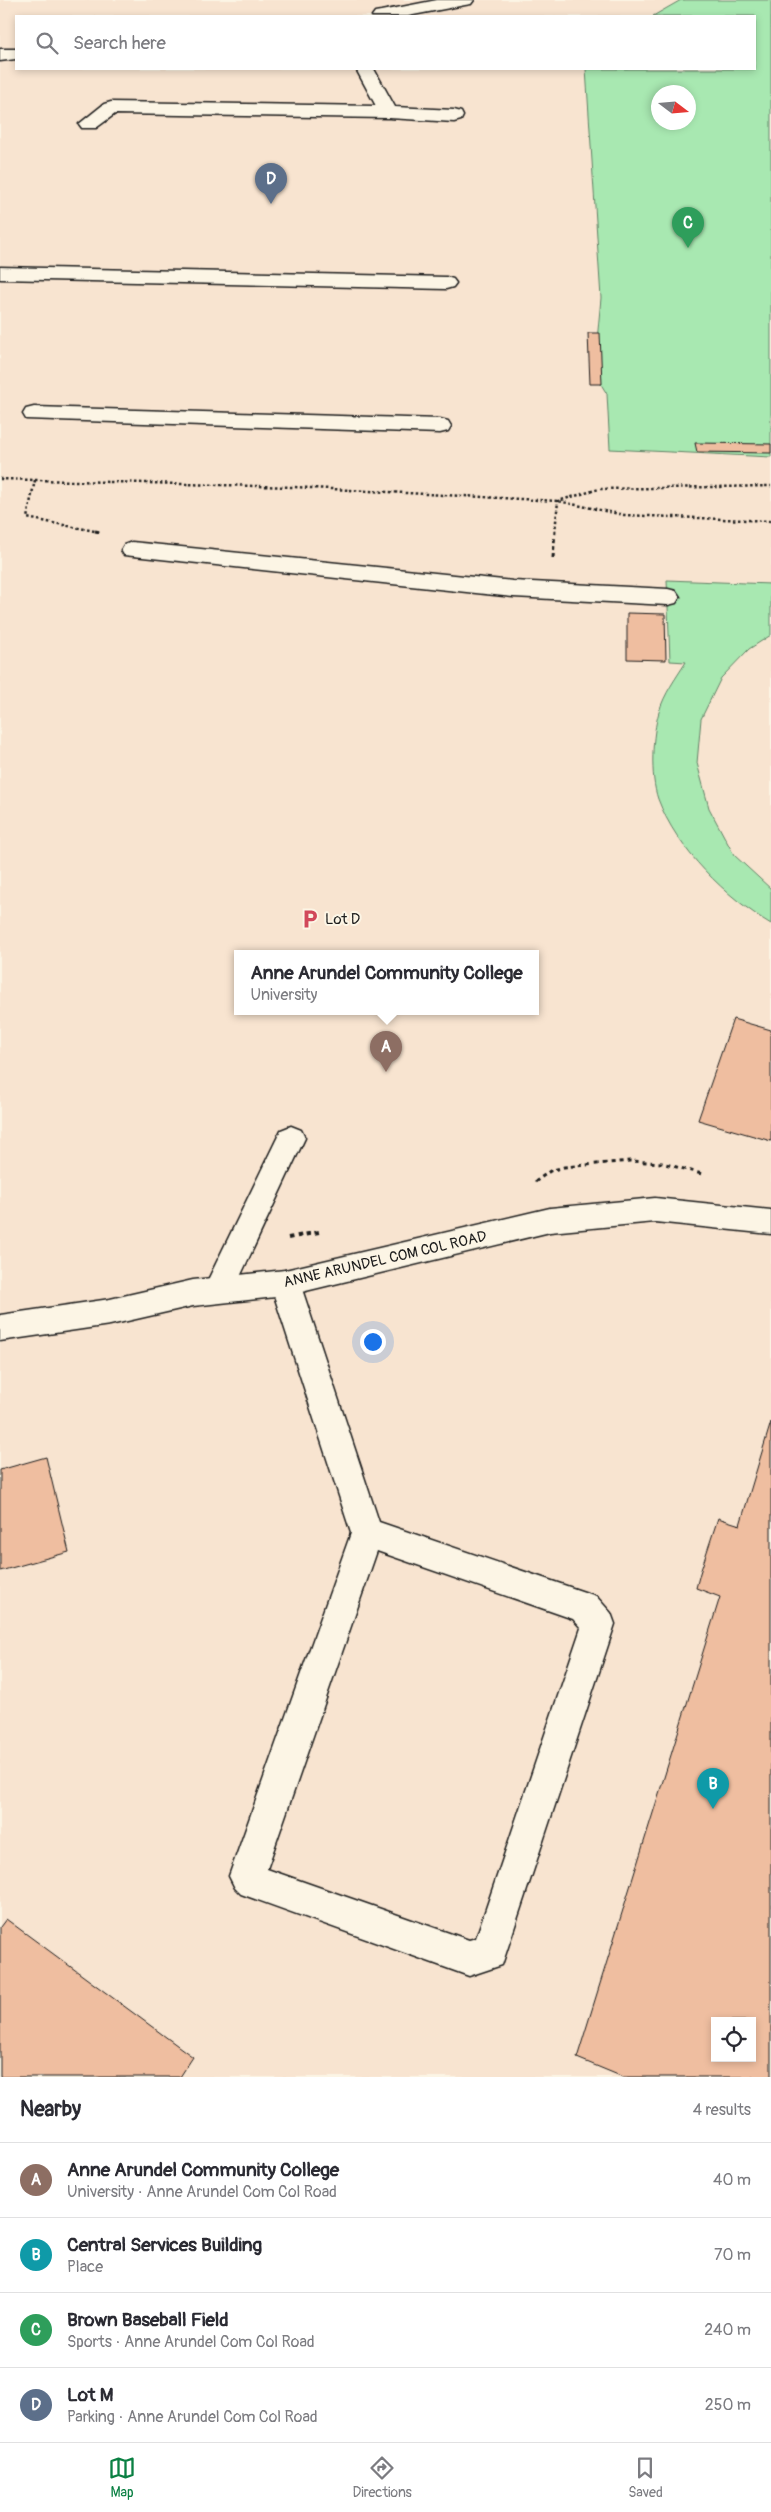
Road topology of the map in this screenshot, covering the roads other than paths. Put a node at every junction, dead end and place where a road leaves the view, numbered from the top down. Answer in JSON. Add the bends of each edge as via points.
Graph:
{"nodes":[{"id":1,"x":465,"y":0,"type":"edge"},
{"id":2,"x":386,"y":15,"type":"edge"},
{"id":3,"x":366,"y":70,"type":"edge"},
{"id":4,"x":389,"y":112,"type":"junction"},
{"id":5,"x":454,"y":116,"type":"dead end"},
{"id":6,"x":89,"y":124,"type":"dead end"},
{"id":7,"x":0,"y":273,"type":"edge"},
{"id":8,"x":446,"y":282,"type":"dead end"},
{"id":9,"x":34,"y":414,"type":"dead end"},
{"id":10,"x":440,"y":426,"type":"dead end"},
{"id":11,"x":132,"y":550,"type":"dead end"},
{"id":12,"x":668,"y":597,"type":"dead end"},
{"id":13,"x":291,"y":1138,"type":"dead end"},
{"id":14,"x":771,"y":1222,"type":"edge"},
{"id":15,"x":285,"y":1283,"type":"junction"},
{"id":16,"x":219,"y":1289,"type":"junction"},
{"id":17,"x":0,"y":1328,"type":"edge"},
{"id":18,"x":367,"y":1533,"type":"junction"}],
"edges":[{"from":1,"to":2,"type":"street"},
{"from":3,"to":4,"type":"street"},
{"from":4,"to":5,"type":"street"},
{"from":4,"to":6,"type":"street","via":[[111,108]]},
{"from":7,"to":8,"type":"street"},
{"from":9,"to":10,"type":"street"},
{"from":11,"to":12,"type":"street","via":[[513,588]]},
{"from":13,"to":16,"type":"street"},
{"from":14,"to":15,"type":"street","name":"ANNE ARUNDEL COM COL ROAD","via":[[655,1210],[550,1220]]},
{"from":15,"to":16,"type":"street","name":"ANNE ARUNDEL COM COL ROAD"},
{"from":15,"to":18,"type":"street"},
{"from":16,"to":17,"type":"street","name":"ANNE ARUNDEL COM COL ROAD","via":[[110,1312]]},
{"from":18,"to":18,"type":"street","via":[[584,1607],[599,1624],[489,1952],[469,1958],[254,1882],[247,1876]]}]}
